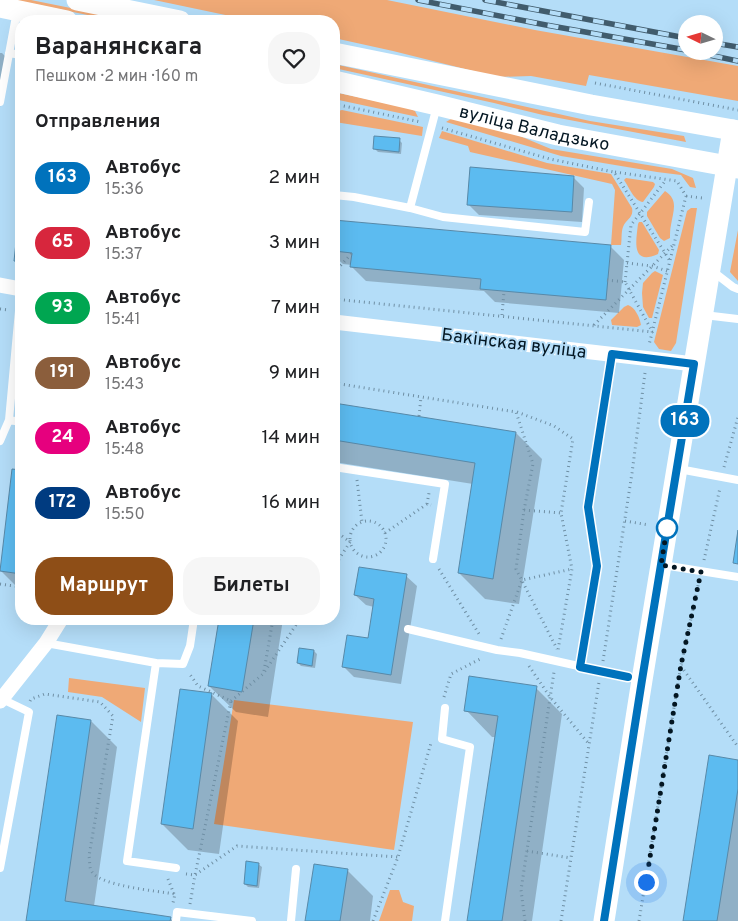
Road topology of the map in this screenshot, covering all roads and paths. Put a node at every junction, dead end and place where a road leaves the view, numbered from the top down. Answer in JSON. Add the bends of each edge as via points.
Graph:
{"nodes":[{"id":1,"x":77,"y":0,"type":"edge"},
{"id":2,"x":8,"y":8,"type":"edge"},
{"id":3,"x":40,"y":15,"type":"edge"},
{"id":4,"x":151,"y":15,"type":"edge"},
{"id":5,"x":9,"y":53,"type":"junction"},
{"id":6,"x":15,"y":54,"type":"edge"},
{"id":7,"x":340,"y":54,"type":"edge"},
{"id":8,"x":340,"y":83,"type":"edge"},
{"id":9,"x":595,"y":83,"type":"dead end"},
{"id":10,"x":0,"y":102,"type":"edge"},
{"id":11,"x":340,"y":105,"type":"edge"},
{"id":12,"x":738,"y":110,"type":"edge"},
{"id":13,"x":434,"y":115,"type":"junction"},
{"id":14,"x":735,"y":131,"type":"edge"},
{"id":15,"x":732,"y":167,"type":"edge"},
{"id":16,"x":614,"y":172,"type":"junction"},
{"id":17,"x":666,"y":180,"type":"junction"},
{"id":18,"x":340,"y":196,"type":"edge"},
{"id":19,"x":686,"y":196,"type":"junction"},
{"id":20,"x":702,"y":198,"type":"dead end"},
{"id":21,"x":589,"y":202,"type":"dead end"},
{"id":22,"x":410,"y":208,"type":"junction"},
{"id":23,"x":640,"y":213,"type":"junction"},
{"id":24,"x":674,"y":244,"type":"junction"},
{"id":25,"x":352,"y":253,"type":"dead end"},
{"id":26,"x":665,"y":253,"type":"junction"},
{"id":27,"x":670,"y":261,"type":"junction"},
{"id":28,"x":627,"y":263,"type":"junction"},
{"id":29,"x":340,"y":266,"type":"edge"},
{"id":30,"x":652,"y":266,"type":"junction"},
{"id":31,"x":710,"y":269,"type":"junction"},
{"id":32,"x":667,"y":271,"type":"junction"},
{"id":33,"x":607,"y":280,"type":"dead end"},
{"id":34,"x":625,"y":282,"type":"junction"},
{"id":35,"x":0,"y":286,"type":"edge"},
{"id":36,"x":15,"y":287,"type":"edge"},
{"id":37,"x":629,"y":289,"type":"junction"},
{"id":38,"x":738,"y":289,"type":"edge"},
{"id":39,"x":504,"y":291,"type":"dead end"},
{"id":40,"x":340,"y":300,"type":"edge"},
{"id":41,"x":702,"y":314,"type":"junction"},
{"id":42,"x":502,"y":315,"type":"junction"},
{"id":43,"x":738,"y":320,"type":"edge"},
{"id":44,"x":340,"y":323,"type":"edge"},
{"id":45,"x":593,"y":325,"type":"junction"},
{"id":46,"x":653,"y":332,"type":"junction"},
{"id":47,"x":648,"y":351,"type":"dead end"},
{"id":48,"x":15,"y":354,"type":"edge"},
{"id":49,"x":612,"y":354,"type":"junction"},
{"id":50,"x":646,"y":364,"type":"dead end"},
{"id":51,"x":694,"y":364,"type":"junction"},
{"id":52,"x":340,"y":384,"type":"edge"},
{"id":53,"x":421,"y":397,"type":"junction"},
{"id":54,"x":516,"y":412,"type":"junction"},
{"id":55,"x":419,"y":416,"type":"dead end"},
{"id":56,"x":738,"y":418,"type":"edge"},
{"id":57,"x":9,"y":420,"type":"junction"},
{"id":58,"x":15,"y":421,"type":"edge"},
{"id":59,"x":0,"y":440,"type":"edge"},
{"id":60,"x":340,"y":468,"type":"edge"},
{"id":61,"x":677,"y":468,"type":"junction"},
{"id":62,"x":359,"y":471,"type":"junction"},
{"id":63,"x":721,"y":477,"type":"junction"},
{"id":64,"x":738,"y":480,"type":"edge"},
{"id":65,"x":442,"y":507,"type":"junction"},
{"id":66,"x":524,"y":510,"type":"junction"},
{"id":67,"x":561,"y":513,"type":"junction"},
{"id":68,"x":625,"y":521,"type":"junction"},
{"id":69,"x":362,"y":522,"type":"junction"},
{"id":70,"x":639,"y":523,"type":"dead end"},
{"id":71,"x":385,"y":533,"type":"junction"},
{"id":72,"x":340,"y":534,"type":"edge"},
{"id":73,"x":350,"y":542,"type":"junction"},
{"id":74,"x":340,"y":558,"type":"edge"},
{"id":75,"x":433,"y":558,"type":"joint"},
{"id":76,"x":661,"y":565,"type":"junction"},
{"id":77,"x":701,"y":572,"type":"junction"},
{"id":78,"x":738,"y":577,"type":"edge"},
{"id":79,"x":0,"y":584,"type":"edge"},
{"id":80,"x":15,"y":586,"type":"edge"},
{"id":81,"x":57,"y":625,"type":"edge"},
{"id":82,"x":193,"y":625,"type":"edge"},
{"id":83,"x":272,"y":625,"type":"edge"},
{"id":84,"x":296,"y":625,"type":"edge"},
{"id":85,"x":408,"y":629,"type":"dead end"},
{"id":86,"x":46,"y":643,"type":"junction"},
{"id":87,"x":487,"y":648,"type":"junction"},
{"id":88,"x":558,"y":651,"type":"junction"},
{"id":89,"x":520,"y":653,"type":"junction"},
{"id":90,"x":556,"y":661,"type":"junction"},
{"id":91,"x":156,"y":663,"type":"junction"},
{"id":92,"x":183,"y":664,"type":"junction"},
{"id":93,"x":681,"y":665,"type":"junction"},
{"id":94,"x":580,"y":667,"type":"junction"},
{"id":95,"x":601,"y":671,"type":"junction"},
{"id":96,"x":264,"y":674,"type":"junction"},
{"id":97,"x":642,"y":680,"type":"junction"},
{"id":98,"x":550,"y":698,"type":"junction"},
{"id":99,"x":1,"y":700,"type":"edge"},
{"id":100,"x":231,"y":701,"type":"junction"},
{"id":101,"x":445,"y":708,"type":"dead end"},
{"id":102,"x":29,"y":712,"type":"junction"},
{"id":103,"x":589,"y":744,"type":"junction"},
{"id":104,"x":738,"y":747,"type":"edge"},
{"id":105,"x":527,"y":851,"type":"junction"},
{"id":106,"x":398,"y":857,"type":"dead end"},
{"id":107,"x":571,"y":858,"type":"junction"},
{"id":108,"x":0,"y":868,"type":"edge"},
{"id":109,"x":296,"y":869,"type":"dead end"},
{"id":110,"x":178,"y":870,"type":"joint"},
{"id":111,"x":195,"y":875,"type":"junction"},
{"id":112,"x":173,"y":903,"type":"dead end"},
{"id":113,"x":189,"y":913,"type":"junction"},
{"id":114,"x":176,"y":921,"type":"edge"},
{"id":115,"x":252,"y":921,"type":"edge"},
{"id":116,"x":291,"y":921,"type":"edge"},
{"id":117,"x":445,"y":921,"type":"edge"},
{"id":118,"x":525,"y":921,"type":"edge"},
{"id":119,"x":560,"y":921,"type":"edge"},
{"id":120,"x":604,"y":921,"type":"edge"},
{"id":121,"x":639,"y":921,"type":"edge"}],
"edges":[{"from":1,"to":4,"type":"main road"},
{"from":2,"to":3,"type":"main road"},
{"from":2,"to":5,"type":"lane"},
{"from":5,"to":6,"type":"lane"},
{"from":5,"to":10,"type":"lane"},
{"from":7,"to":14,"type":"main road","name":"вуліца Валадзько"},
{"from":8,"to":13,"type":"main road","name":"вуліца Валадзько"},
{"from":9,"to":12,"type":"path"},
{"from":11,"to":13,"type":"path"},
{"from":13,"to":15,"type":"main road","name":"вуліца Валадзько","via":[[558,134]]},
{"from":13,"to":16,"type":"path","via":[[550,159]]},
{"from":13,"to":22,"type":"lane"},
{"from":14,"to":15,"type":"main road"},
{"from":15,"to":31,"type":"main road"},
{"from":16,"to":17,"type":"path"},
{"from":16,"to":23,"type":"path"},
{"from":17,"to":19,"type":"path","via":[[677,181]]},
{"from":17,"to":23,"type":"path"},
{"from":18,"to":22,"type":"lane"},
{"from":19,"to":20,"type":"path"},
{"from":19,"to":24,"type":"path"},
{"from":21,"to":22,"type":"lane","via":[[585,232],[443,216]]},
{"from":23,"to":26,"type":"path"},
{"from":23,"to":28,"type":"path","via":[[631,225]]},
{"from":24,"to":26,"type":"path"},
{"from":24,"to":27,"type":"path"},
{"from":25,"to":29,"type":"path"},
{"from":26,"to":27,"type":"path"},
{"from":26,"to":30,"type":"path"},
{"from":27,"to":32,"type":"path"},
{"from":28,"to":30,"type":"path"},
{"from":28,"to":34,"type":"path"},
{"from":30,"to":32,"type":"path"},
{"from":30,"to":37,"type":"path"},
{"from":31,"to":38,"type":"lane"},
{"from":31,"to":41,"type":"main road"},
{"from":32,"to":46,"type":"path"},
{"from":33,"to":34,"type":"path"},
{"from":34,"to":37,"type":"path"},
{"from":35,"to":36,"type":"street"},
{"from":37,"to":45,"type":"path"},
{"from":37,"to":46,"type":"path"},
{"from":39,"to":42,"type":"path"},
{"from":40,"to":42,"type":"path"},
{"from":41,"to":43,"type":"lane"},
{"from":41,"to":51,"type":"main road"},
{"from":42,"to":45,"type":"path"},
{"from":44,"to":49,"type":"street","name":"Бакінская вуліца"},
{"from":45,"to":46,"type":"path"},
{"from":46,"to":47,"type":"path"},
{"from":48,"to":57,"type":"lane"},
{"from":49,"to":51,"type":"street","name":"Бакінская вуліца"},
{"from":49,"to":94,"type":"lane","via":[[588,507],[597,566]]},
{"from":50,"to":68,"type":"path"},
{"from":51,"to":61,"type":"main road"},
{"from":52,"to":53,"type":"path"},
{"from":53,"to":54,"type":"path"},
{"from":53,"to":55,"type":"path"},
{"from":54,"to":66,"type":"path","via":[[532,464]]},
{"from":54,"to":67,"type":"path","via":[[554,426],[573,439]]},
{"from":56,"to":63,"type":"path"},
{"from":57,"to":58,"type":"lane"},
{"from":57,"to":59,"type":"lane"},
{"from":60,"to":62,"type":"lane"},
{"from":61,"to":63,"type":"lane"},
{"from":61,"to":76,"type":"main road"},
{"from":62,"to":65,"type":"lane","via":[[446,484]]},
{"from":62,"to":69,"type":"path","via":[[357,483]]},
{"from":63,"to":64,"type":"lane"},
{"from":63,"to":77,"type":"path"},
{"from":65,"to":71,"type":"path","via":[[427,504]]},
{"from":65,"to":75,"type":"lane"},
{"from":66,"to":67,"type":"path"},
{"from":66,"to":88,"type":"path","via":[[516,569]]},
{"from":67,"to":88,"type":"path","via":[[572,570]]},
{"from":68,"to":70,"type":"path"},
{"from":68,"to":95,"type":"path"},
{"from":69,"to":71,"type":"path","via":[[374,522]]},
{"from":69,"to":73,"type":"path","via":[[352,530]]},
{"from":71,"to":73,"type":"path","via":[[385,546],[376,556],[369,558],[356,553]]},
{"from":72,"to":73,"type":"path"},
{"from":73,"to":74,"type":"path"},
{"from":75,"to":87,"type":"path"},
{"from":76,"to":77,"type":"lane"},
{"from":76,"to":97,"type":"main road"},
{"from":77,"to":78,"type":"lane"},
{"from":77,"to":93,"type":"path"},
{"from":79,"to":80,"type":"path"},
{"from":81,"to":86,"type":"street"},
{"from":82,"to":92,"type":"lane"},
{"from":83,"to":96,"type":"path"},
{"from":84,"to":96,"type":"path"},
{"from":85,"to":87,"type":"lane"},
{"from":86,"to":91,"type":"lane"},
{"from":86,"to":99,"type":"street"},
{"from":87,"to":89,"type":"lane"},
{"from":88,"to":90,"type":"path"},
{"from":89,"to":90,"type":"lane"},
{"from":89,"to":98,"type":"path"},
{"from":90,"to":94,"type":"lane"},
{"from":90,"to":98,"type":"path"},
{"from":91,"to":92,"type":"lane"},
{"from":91,"to":110,"type":"lane","via":[[127,861]]},
{"from":92,"to":100,"type":"path","via":[[198,686]]},
{"from":93,"to":104,"type":"path"},
{"from":93,"to":121,"type":"path"},
{"from":94,"to":95,"type":"lane"},
{"from":95,"to":97,"type":"lane"},
{"from":95,"to":103,"type":"path"},
{"from":96,"to":100,"type":"path"},
{"from":97,"to":120,"type":"main road"},
{"from":98,"to":103,"type":"path"},
{"from":98,"to":105,"type":"path"},
{"from":99,"to":102,"type":"lane"},
{"from":100,"to":111,"type":"path"},
{"from":101,"to":117,"type":"lane","via":[[442,738],[470,747]]},
{"from":102,"to":108,"type":"lane"},
{"from":102,"to":112,"type":"path","via":[[31,699],[45,694],[100,702],[113,716],[90,856],[91,871],[110,883],[174,894]]},
{"from":103,"to":107,"type":"path"},
{"from":105,"to":107,"type":"path"},
{"from":105,"to":118,"type":"path","via":[[521,890]]},
{"from":106,"to":111,"type":"path","via":[[237,846]]},
{"from":107,"to":119,"type":"path"},
{"from":109,"to":116,"type":"lane"},
{"from":110,"to":111,"type":"path"},
{"from":111,"to":113,"type":"path"},
{"from":113,"to":114,"type":"lane","via":[[177,912]]},
{"from":113,"to":115,"type":"lane"}]}
